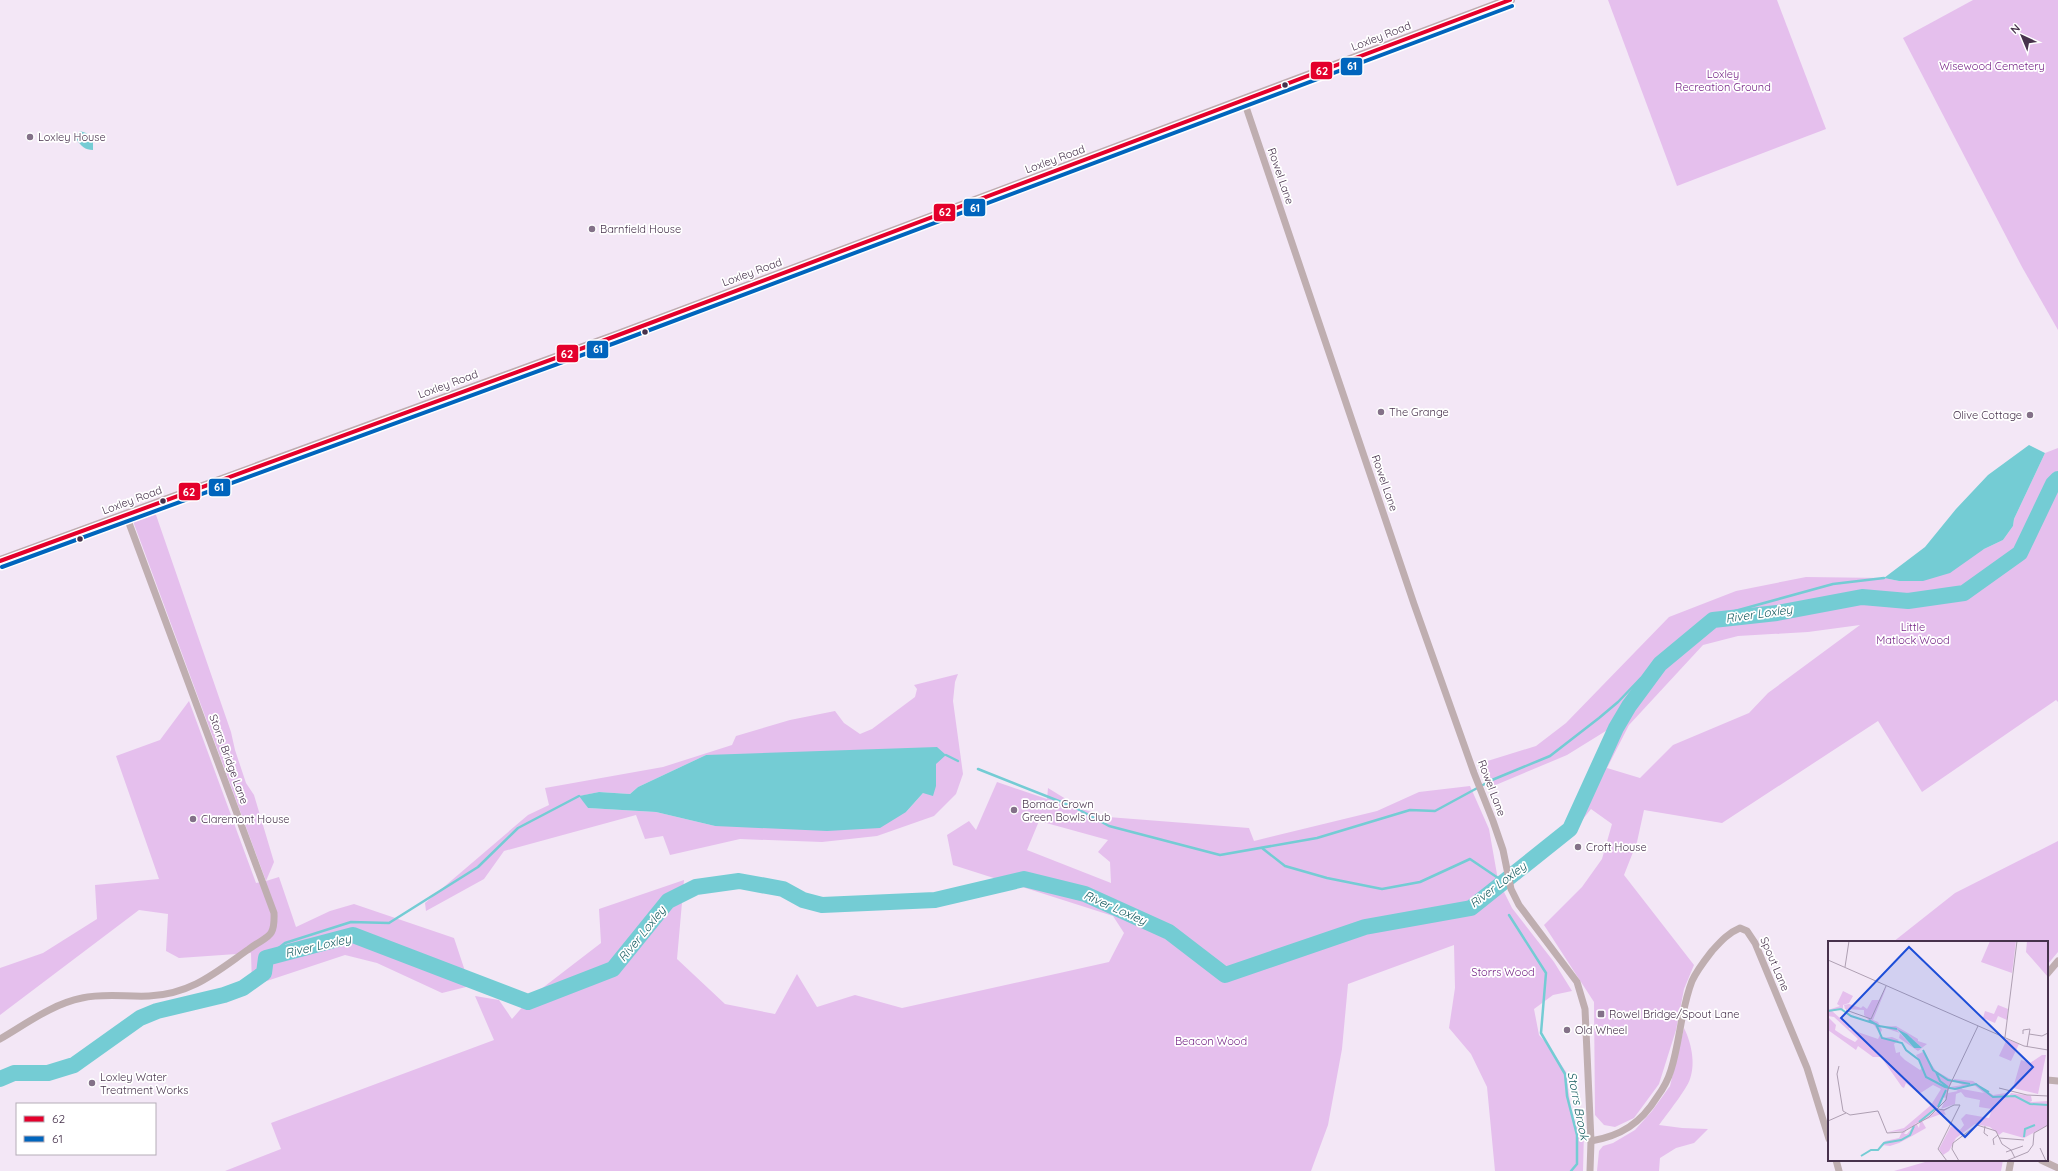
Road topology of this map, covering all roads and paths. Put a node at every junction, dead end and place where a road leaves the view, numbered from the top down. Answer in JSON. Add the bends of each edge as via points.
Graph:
{"nodes":[{"id":1,"x":1510,"y":0,"type":"edge"},
{"id":2,"x":1244,"y":101,"type":"junction"},
{"id":3,"x":126,"y":515,"type":"junction"},
{"id":4,"x":0,"y":561,"type":"edge"},
{"id":5,"x":2058,"y":961,"type":"edge"},
{"id":6,"x":2048,"y":973,"type":"edge"},
{"id":7,"x":0,"y":1039,"type":"edge"},
{"id":8,"x":2048,"y":1080,"type":"edge"},
{"id":9,"x":2058,"y":1081,"type":"edge"},
{"id":10,"x":1828,"y":1136,"type":"edge"},
{"id":11,"x":1592,"y":1141,"type":"junction"},
{"id":12,"x":1836,"y":1161,"type":"edge"},
{"id":13,"x":2010,"y":1161,"type":"edge"},
{"id":14,"x":2043,"y":1161,"type":"edge"},
{"id":15,"x":2058,"y":1168,"type":"edge"},
{"id":16,"x":1590,"y":1171,"type":"edge"},
{"id":17,"x":1839,"y":1171,"type":"edge"},
{"id":18,"x":2009,"y":1171,"type":"edge"}],
"edges":[{"from":1,"to":2,"type":"main road","name":"Loxley Road"},
{"from":2,"to":3,"type":"main road","name":"Loxley Road","via":[[606,340]]},
{"from":2,"to":11,"type":"street","name":"Rowel Lane","via":[[1414,604],[1502,848],[1511,889],[1519,905],[1577,982],[1583,998],[1586,1009]]},
{"from":3,"to":4,"type":"main road","name":"Loxley Road"},
{"from":3,"to":7,"type":"street","name":"Storrs Bridge Lane","via":[[274,913],[274,927],[272,934],[224,969],[197,984],[150,996],[81,998],[54,1008]]},
{"from":5,"to":6,"type":"street"},
{"from":8,"to":9,"type":"street"},
{"from":10,"to":11,"type":"street","name":"Spout Lane","via":[[1807,1068],[1755,943],[1747,931],[1740,928],[1727,935],[1696,974],[1688,996],[1671,1071],[1649,1110],[1625,1131],[1609,1138]]},
{"from":11,"to":16,"type":"street"},
{"from":12,"to":17,"type":"street"},
{"from":13,"to":18,"type":"street"},
{"from":14,"to":15,"type":"street"}]}
